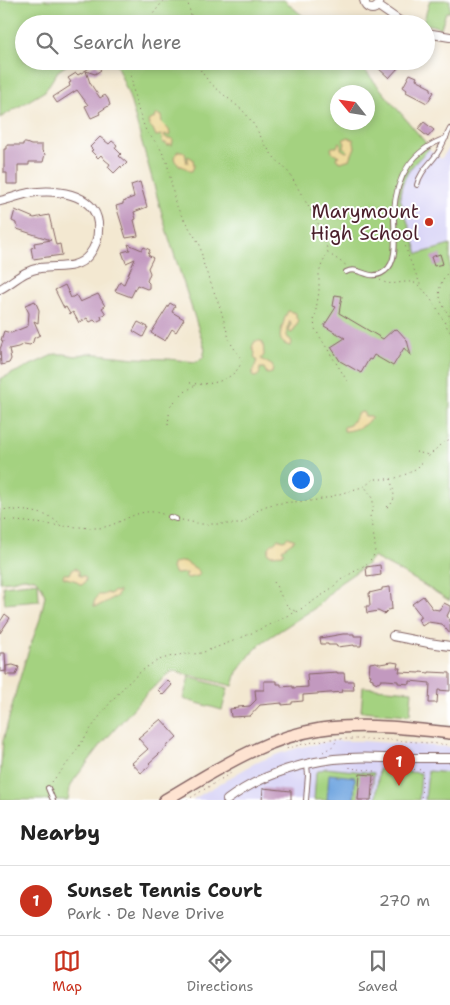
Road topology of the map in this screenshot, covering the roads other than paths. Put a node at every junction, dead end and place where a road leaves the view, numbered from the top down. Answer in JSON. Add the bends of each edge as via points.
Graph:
{"nodes":[{"id":1,"x":364,"y":0,"type":"edge"},
{"id":2,"x":379,"y":3,"type":"edge"},
{"id":3,"x":393,"y":15,"type":"edge"},
{"id":4,"x":435,"y":34,"type":"edge"},
{"id":5,"x":450,"y":37,"type":"edge"},
{"id":6,"x":450,"y":129,"type":"edge"},
{"id":7,"x":446,"y":138,"type":"junction"},
{"id":8,"x":417,"y":185,"type":"dead end"},
{"id":9,"x":0,"y":202,"type":"edge"},
{"id":10,"x":346,"y":272,"type":"dead end"},
{"id":11,"x":0,"y":289,"type":"edge"},
{"id":12,"x":170,"y":517,"type":"road end"},
{"id":13,"x":176,"y":519,"type":"road end"},
{"id":14,"x":393,"y":636,"type":"dead end"},
{"id":15,"x":450,"y":646,"type":"edge"},
{"id":16,"x":450,"y":733,"type":"edge"},
{"id":17,"x":450,"y":758,"type":"edge"},
{"id":18,"x":307,"y":763,"type":"junction"},
{"id":19,"x":48,"y":788,"type":"road end"},
{"id":20,"x":53,"y":800,"type":"edge"},
{"id":21,"x":166,"y":800,"type":"edge"},
{"id":22,"x":227,"y":800,"type":"edge"},
{"id":23,"x":306,"y":800,"type":"edge"}],
"edges":[{"from":1,"to":2,"type":"street","via":[[368,8],[373,9]]},
{"from":2,"to":3,"type":"street"},
{"from":4,"to":5,"type":"street"},
{"from":6,"to":7,"type":"lane"},
{"from":7,"to":8,"type":"lane","via":[[420,174]]},
{"from":7,"to":10,"type":"lane","via":[[427,147],[408,164],[399,183],[394,217],[395,250],[387,270],[377,276],[351,270]]},
{"from":9,"to":11,"type":"street","via":[[30,193],[59,191],[72,194],[90,205],[97,218],[99,233],[89,255],[78,264],[39,268],[17,277]]},
{"from":12,"to":13,"type":"lane"},
{"from":14,"to":15,"type":"street"},
{"from":16,"to":21,"type":"main road","via":[[363,726],[312,730],[258,748]]},
{"from":17,"to":18,"type":"street","via":[[355,757]]},
{"from":18,"to":22,"type":"street","via":[[240,790]]},
{"from":18,"to":23,"type":"lane"},
{"from":19,"to":20,"type":"lane"}]}
